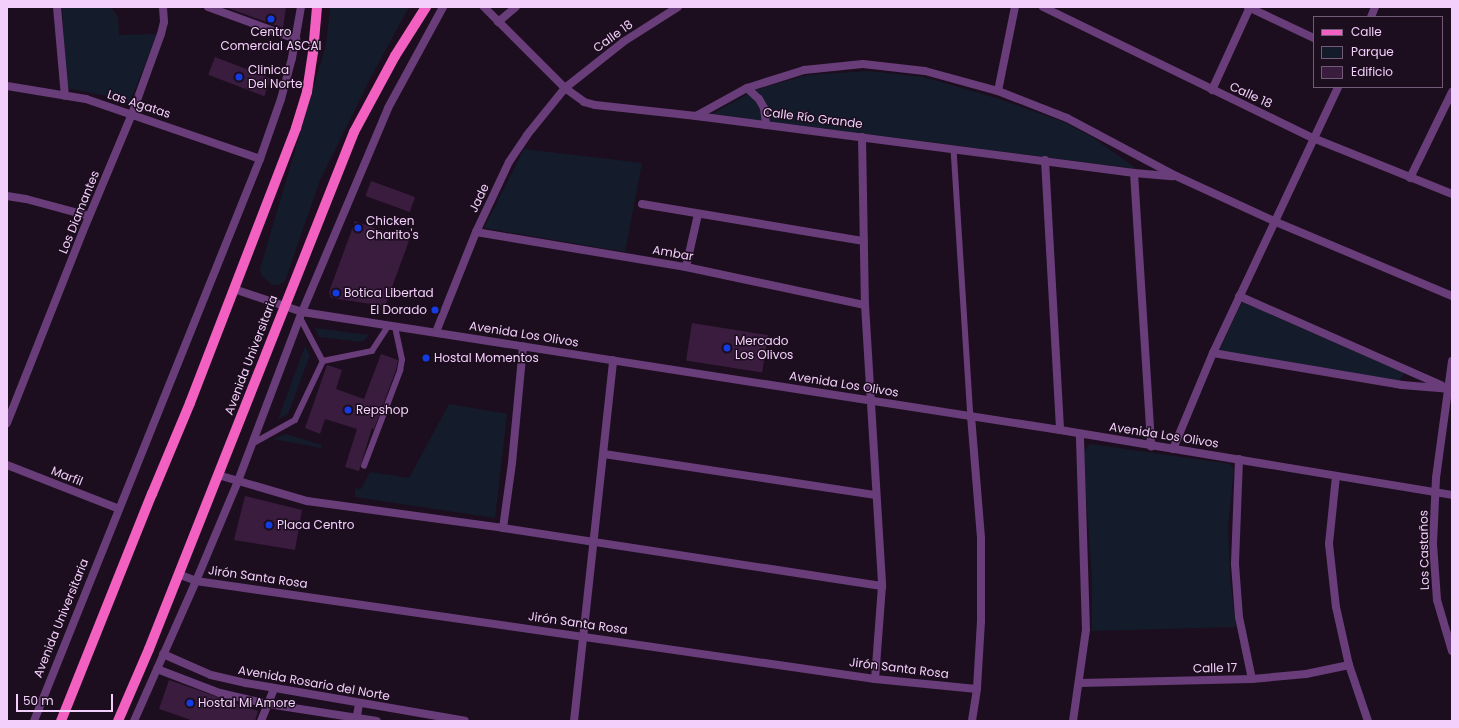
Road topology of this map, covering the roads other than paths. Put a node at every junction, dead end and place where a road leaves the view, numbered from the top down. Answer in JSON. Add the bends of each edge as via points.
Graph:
{"nodes":[{"id":1,"x":57,"y":7,"type":"edge"},
{"id":2,"x":163,"y":7,"type":"edge"},
{"id":3,"x":208,"y":7,"type":"edge"},
{"id":4,"x":301,"y":7,"type":"edge"},
{"id":5,"x":317,"y":7,"type":"edge"},
{"id":6,"x":426,"y":7,"type":"edge"},
{"id":7,"x":443,"y":7,"type":"edge"},
{"id":8,"x":484,"y":7,"type":"edge"},
{"id":9,"x":516,"y":7,"type":"edge"},
{"id":10,"x":678,"y":7,"type":"edge"},
{"id":11,"x":1014,"y":7,"type":"edge"},
{"id":12,"x":1043,"y":7,"type":"edge"},
{"id":13,"x":1249,"y":7,"type":"edge"},
{"id":14,"x":498,"y":22,"type":"junction"},
{"id":15,"x":1313,"y":38,"type":"edge"},
{"id":16,"x":296,"y":39,"type":"junction"},
{"id":17,"x":7,"y":86,"type":"edge"},
{"id":18,"x":565,"y":88,"type":"junction"},
{"id":19,"x":747,"y":88,"type":"junction"},
{"id":20,"x":1338,"y":88,"type":"edge"},
{"id":21,"x":1212,"y":90,"type":"junction"},
{"id":22,"x":998,"y":91,"type":"junction"},
{"id":23,"x":1452,"y":92,"type":"edge"},
{"id":24,"x":65,"y":96,"type":"junction"},
{"id":25,"x":132,"y":114,"type":"junction"},
{"id":26,"x":696,"y":116,"type":"junction"},
{"id":27,"x":766,"y":125,"type":"junction"},
{"id":28,"x":862,"y":137,"type":"junction"},
{"id":29,"x":1313,"y":138,"type":"junction"},
{"id":30,"x":954,"y":149,"type":"junction"},
{"id":31,"x":260,"y":159,"type":"junction"},
{"id":32,"x":1045,"y":160,"type":"junction"},
{"id":33,"x":1134,"y":173,"type":"junction"},
{"id":34,"x":1176,"y":176,"type":"junction"},
{"id":35,"x":1410,"y":178,"type":"junction"},
{"id":36,"x":1452,"y":194,"type":"edge"},
{"id":37,"x":7,"y":196,"type":"edge"},
{"id":38,"x":642,"y":204,"type":"dead end"},
{"id":39,"x":698,"y":214,"type":"junction"},
{"id":40,"x":89,"y":216,"type":"junction"},
{"id":41,"x":1276,"y":222,"type":"junction"},
{"id":42,"x":476,"y":232,"type":"junction"},
{"id":43,"x":864,"y":241,"type":"junction"},
{"id":44,"x":686,"y":267,"type":"junction"},
{"id":45,"x":234,"y":289,"type":"junction"},
{"id":46,"x":1240,"y":296,"type":"junction"},
{"id":47,"x":1452,"y":296,"type":"edge"},
{"id":48,"x":865,"y":305,"type":"junction"},
{"id":49,"x":283,"y":306,"type":"junction"},
{"id":50,"x":301,"y":314,"type":"junction"},
{"id":51,"x":391,"y":326,"type":"junction"},
{"id":52,"x":436,"y":332,"type":"junction"},
{"id":53,"x":523,"y":347,"type":"junction"},
{"id":54,"x":1213,"y":353,"type":"junction"},
{"id":55,"x":613,"y":360,"type":"junction"},
{"id":56,"x":323,"y":361,"type":"junction"},
{"id":57,"x":1452,"y":361,"type":"edge"},
{"id":58,"x":1450,"y":388,"type":"edge"},
{"id":59,"x":872,"y":401,"type":"junction"},
{"id":60,"x":971,"y":416,"type":"junction"},
{"id":61,"x":7,"y":423,"type":"edge"},
{"id":62,"x":1060,"y":430,"type":"junction"},
{"id":63,"x":1080,"y":434,"type":"junction"},
{"id":64,"x":252,"y":444,"type":"junction"},
{"id":65,"x":1150,"y":446,"type":"junction"},
{"id":66,"x":1173,"y":449,"type":"junction"},
{"id":67,"x":604,"y":454,"type":"junction"},
{"id":68,"x":1239,"y":459,"type":"junction"},
{"id":69,"x":7,"y":465,"type":"edge"},
{"id":70,"x":364,"y":466,"type":"dead end"},
{"id":71,"x":218,"y":475,"type":"junction"},
{"id":72,"x":1336,"y":476,"type":"junction"},
{"id":73,"x":238,"y":481,"type":"junction"},
{"id":74,"x":1435,"y":493,"type":"junction"},
{"id":75,"x":876,"y":495,"type":"junction"},
{"id":76,"x":1452,"y":495,"type":"edge"},
{"id":77,"x":119,"y":509,"type":"junction"},
{"id":78,"x":503,"y":528,"type":"junction"},
{"id":79,"x":592,"y":543,"type":"junction"},
{"id":80,"x":178,"y":574,"type":"junction"},
{"id":81,"x":196,"y":581,"type":"junction"},
{"id":82,"x":882,"y":586,"type":"junction"},
{"id":83,"x":582,"y":636,"type":"junction"},
{"id":84,"x":1452,"y":651,"type":"edge"},
{"id":85,"x":164,"y":654,"type":"junction"},
{"id":86,"x":1349,"y":664,"type":"junction"},
{"id":87,"x":157,"y":669,"type":"junction"},
{"id":88,"x":875,"y":679,"type":"junction"},
{"id":89,"x":1252,"y":679,"type":"junction"},
{"id":90,"x":1080,"y":683,"type":"junction"},
{"id":91,"x":274,"y":689,"type":"junction"},
{"id":92,"x":977,"y":689,"type":"junction"},
{"id":93,"x":268,"y":704,"type":"junction"},
{"id":94,"x":359,"y":704,"type":"junction"},
{"id":95,"x":356,"y":719,"type":"edge"},
{"id":96,"x":34,"y":721,"type":"edge"},
{"id":97,"x":62,"y":721,"type":"edge"},
{"id":98,"x":118,"y":721,"type":"edge"},
{"id":99,"x":134,"y":721,"type":"edge"},
{"id":100,"x":261,"y":721,"type":"edge"},
{"id":101,"x":377,"y":721,"type":"edge"},
{"id":102,"x":465,"y":721,"type":"edge"},
{"id":103,"x":574,"y":721,"type":"edge"},
{"id":104,"x":972,"y":721,"type":"edge"},
{"id":105,"x":1073,"y":721,"type":"edge"},
{"id":106,"x":1368,"y":721,"type":"edge"}],
"edges":[{"from":1,"to":24,"type":"street"},
{"from":2,"to":25,"type":"street","name":"Los Diamantes","via":[[162,34]]},
{"from":3,"to":16,"type":"street"},
{"from":4,"to":16,"type":"street","name":"Avenida Universitaria"},
{"from":5,"to":45,"type":"main road","via":[[307,92],[296,128]]},
{"from":6,"to":49,"type":"main road","name":"Avenida Universitaria","via":[[395,56],[354,132]]},
{"from":7,"to":50,"type":"street","via":[[388,108]]},
{"from":8,"to":14,"type":"street","name":"Calle Río Grande"},
{"from":9,"to":14,"type":"street"},
{"from":10,"to":18,"type":"street","name":"Calle 18","via":[[623,42]]},
{"from":11,"to":22,"type":"street"},
{"from":12,"to":21,"type":"street","name":"Calle 18"},
{"from":13,"to":15,"type":"street"},
{"from":13,"to":21,"type":"street"},
{"from":14,"to":18,"type":"street","name":"Calle Río Grande"},
{"from":16,"to":31,"type":"street","name":"Avenida Universitaria","via":[[281,99]]},
{"from":17,"to":24,"type":"street","name":"Las Agatas"},
{"from":18,"to":26,"type":"street","name":"Calle Río Grande","via":[[584,102],[595,105]]},
{"from":18,"to":42,"type":"street","name":"Jade","via":[[509,162]]},
{"from":19,"to":22,"type":"street","via":[[804,70],[863,64],[926,71]]},
{"from":19,"to":26,"type":"street"},
{"from":19,"to":27,"type":"street","via":[[759,98],[764,108]]},
{"from":20,"to":29,"type":"street"},
{"from":21,"to":29,"type":"street","name":"Calle 18"},
{"from":22,"to":34,"type":"street","via":[[1067,118]]},
{"from":23,"to":35,"type":"street"},
{"from":24,"to":25,"type":"street","name":"Las Agatas","via":[[86,99]]},
{"from":25,"to":31,"type":"street","name":"Las Agatas"},
{"from":25,"to":40,"type":"street","name":"Los Diamantes"},
{"from":26,"to":27,"type":"street","name":"Calle Río Grande"},
{"from":27,"to":28,"type":"street","name":"Calle Río Grande"},
{"from":28,"to":30,"type":"street","name":"Calle Río Grande"},
{"from":28,"to":43,"type":"street"},
{"from":29,"to":35,"type":"street","name":"Calle 18"},
{"from":29,"to":41,"type":"street"},
{"from":30,"to":32,"type":"street","name":"Calle Río Grande"},
{"from":30,"to":60,"type":"lane"},
{"from":31,"to":77,"type":"street","name":"Avenida Universitaria"},
{"from":32,"to":33,"type":"street","name":"Calle Río Grande"},
{"from":32,"to":62,"type":"street"},
{"from":33,"to":34,"type":"street","name":"Calle Río Grande"},
{"from":33,"to":65,"type":"street"},
{"from":34,"to":41,"type":"street"},
{"from":35,"to":36,"type":"street","name":"Calle 18"},
{"from":37,"to":40,"type":"street"},
{"from":38,"to":39,"type":"street"},
{"from":39,"to":43,"type":"street"},
{"from":39,"to":44,"type":"street"},
{"from":40,"to":61,"type":"street","name":"Los Diamantes"},
{"from":41,"to":46,"type":"street"},
{"from":41,"to":47,"type":"street"},
{"from":42,"to":44,"type":"street","name":"Ambar"},
{"from":42,"to":52,"type":"street","name":"Jade"},
{"from":43,"to":48,"type":"street"},
{"from":44,"to":48,"type":"street","name":"Ambar"},
{"from":45,"to":49,"type":"street","name":"Avenida Los Olivos"},
{"from":45,"to":97,"type":"main road"},
{"from":46,"to":54,"type":"street"},
{"from":46,"to":58,"type":"street"},
{"from":48,"to":59,"type":"street"},
{"from":49,"to":50,"type":"street","name":"Avenida Los Olivos"},
{"from":49,"to":71,"type":"main road","name":"Avenida Universitaria"},
{"from":50,"to":51,"type":"street","name":"Avenida Los Olivos"},
{"from":50,"to":56,"type":"lane"},
{"from":50,"to":64,"type":"street"},
{"from":51,"to":52,"type":"street","name":"Avenida Los Olivos"},
{"from":51,"to":56,"type":"lane","via":[[372,351]]},
{"from":51,"to":70,"type":"lane","via":[[402,360],[400,371]]},
{"from":52,"to":53,"type":"street","name":"Avenida Los Olivos"},
{"from":53,"to":55,"type":"street","name":"Avenida Los Olivos"},
{"from":53,"to":78,"type":"street"},
{"from":54,"to":58,"type":"street","via":[[1402,385]]},
{"from":54,"to":66,"type":"street"},
{"from":55,"to":59,"type":"street","name":"Avenida Los Olivos"},
{"from":55,"to":67,"type":"street"},
{"from":56,"to":64,"type":"lane","via":[[295,420]]},
{"from":57,"to":58,"type":"street","name":"Los Castaños"},
{"from":58,"to":74,"type":"street","name":"Los Castaños"},
{"from":59,"to":60,"type":"street","name":"Avenida Los Olivos"},
{"from":59,"to":75,"type":"street"},
{"from":60,"to":62,"type":"street","name":"Avenida Los Olivos"},
{"from":60,"to":92,"type":"street","via":[[981,538],[981,621]]},
{"from":62,"to":63,"type":"street","name":"Avenida Los Olivos"},
{"from":63,"to":65,"type":"street","name":"Avenida Los Olivos"},
{"from":63,"to":90,"type":"street","via":[[1086,630]]},
{"from":64,"to":73,"type":"street"},
{"from":65,"to":66,"type":"street","name":"Avenida Los Olivos"},
{"from":66,"to":68,"type":"street","name":"Avenida Los Olivos"},
{"from":67,"to":75,"type":"street"},
{"from":67,"to":79,"type":"street"},
{"from":68,"to":72,"type":"street","name":"Avenida Los Olivos"},
{"from":68,"to":89,"type":"street","via":[[1235,564],[1238,617]]},
{"from":69,"to":77,"type":"street","name":"Marfil"},
{"from":71,"to":73,"type":"street"},
{"from":71,"to":80,"type":"main road","name":"Avenida Universitaria"},
{"from":72,"to":74,"type":"street","name":"Avenida Los Olivos"},
{"from":72,"to":86,"type":"street","via":[[1329,544],[1336,608]]},
{"from":73,"to":78,"type":"street","via":[[308,501]]},
{"from":73,"to":81,"type":"street"},
{"from":74,"to":76,"type":"street","name":"Avenida Los Olivos"},
{"from":74,"to":84,"type":"street","name":"Los Castaños","via":[[1433,544],[1437,600]]},
{"from":75,"to":82,"type":"street"},
{"from":77,"to":96,"type":"street","name":"Avenida Universitaria"},
{"from":78,"to":79,"type":"street"},
{"from":79,"to":82,"type":"street"},
{"from":79,"to":83,"type":"street"},
{"from":80,"to":81,"type":"street","name":"Jirón Santa Rosa"},
{"from":80,"to":98,"type":"main road","name":"Avenida Universitaria"},
{"from":81,"to":83,"type":"street","name":"Jirón Santa Rosa"},
{"from":81,"to":85,"type":"street"},
{"from":82,"to":88,"type":"street"},
{"from":83,"to":88,"type":"street","name":"Jirón Santa Rosa"},
{"from":83,"to":103,"type":"street"},
{"from":85,"to":87,"type":"street"},
{"from":85,"to":91,"type":"street","name":"Avenida Rosario del Norte","via":[[211,675]]},
{"from":86,"to":89,"type":"street","name":"Calle 17","via":[[1306,674]]},
{"from":86,"to":106,"type":"street"},
{"from":87,"to":93,"type":"street","via":[[220,693]]},
{"from":87,"to":99,"type":"street"},
{"from":88,"to":92,"type":"street","name":"Jirón Santa Rosa"},
{"from":89,"to":90,"type":"street","name":"Calle 17"},
{"from":90,"to":105,"type":"street"},
{"from":91,"to":93,"type":"street"},
{"from":91,"to":94,"type":"street","name":"Avenida Rosario del Norte"},
{"from":92,"to":104,"type":"street"},
{"from":93,"to":95,"type":"street"},
{"from":93,"to":100,"type":"street"},
{"from":94,"to":95,"type":"street"},
{"from":94,"to":102,"type":"street","name":"Avenida Rosario del Norte"},
{"from":95,"to":101,"type":"street"}]}
